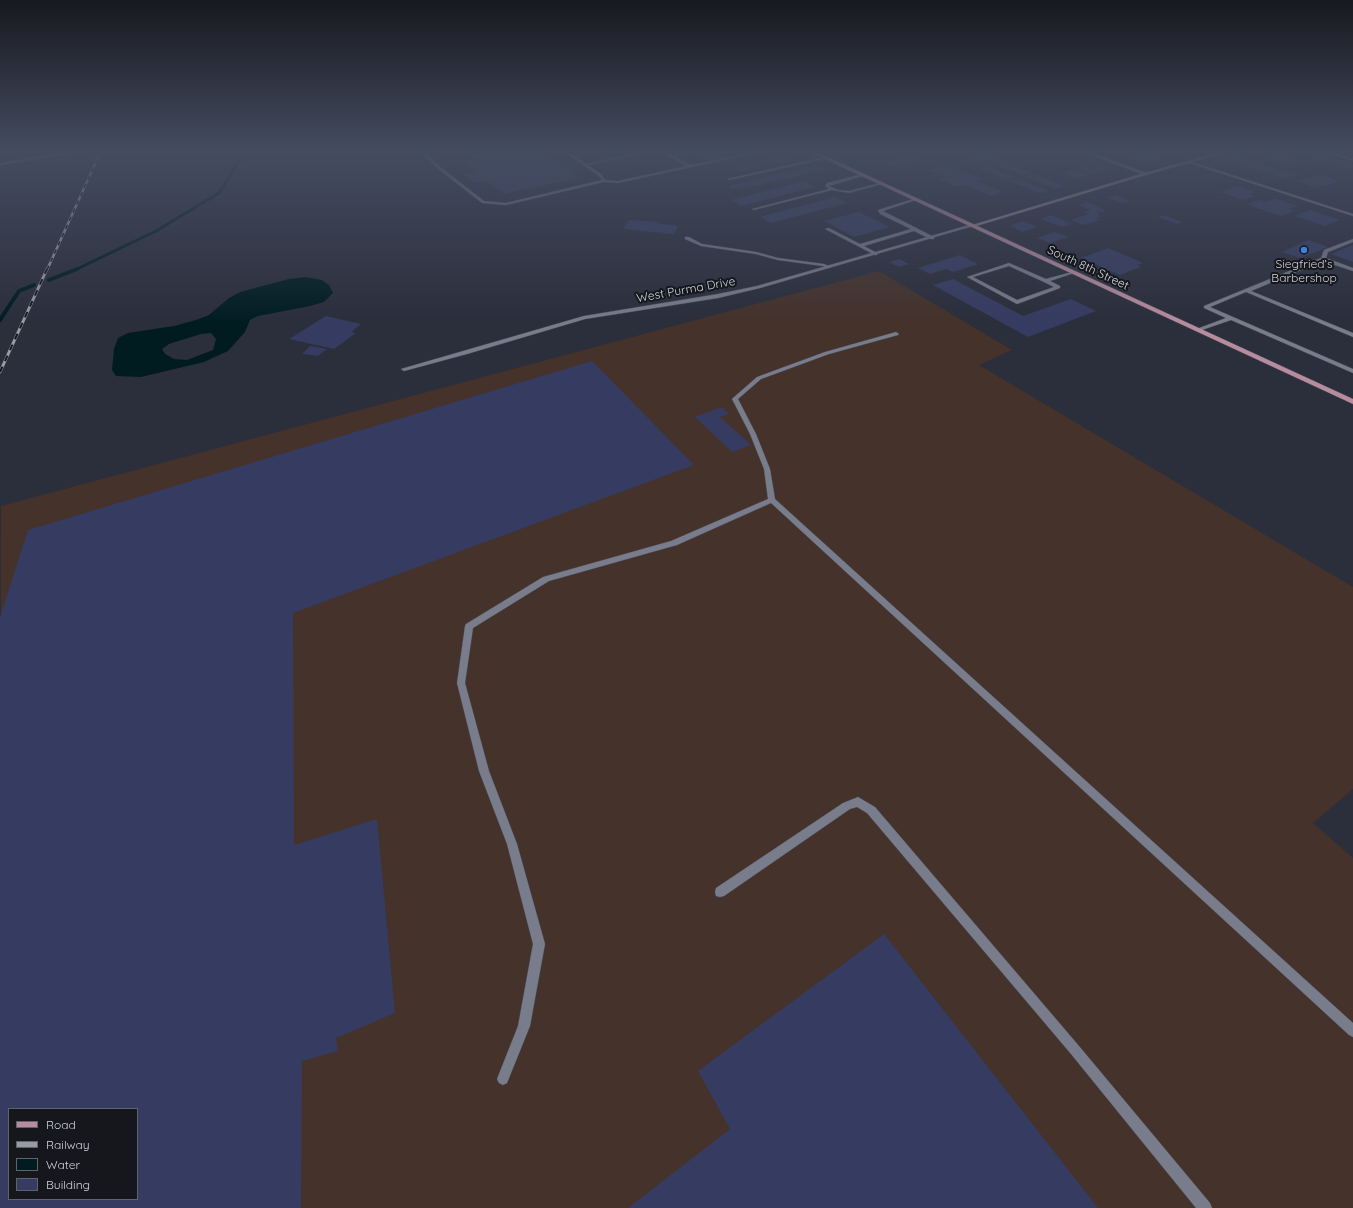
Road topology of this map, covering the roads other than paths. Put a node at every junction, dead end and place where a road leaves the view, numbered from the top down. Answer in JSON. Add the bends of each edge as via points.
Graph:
{"nodes":[{"id":1,"x":882,"y":209,"type":"edge"},
{"id":2,"x":935,"y":209,"type":"edge"},
{"id":3,"x":1027,"y":209,"type":"edge"},
{"id":4,"x":1336,"y":209,"type":"edge"},
{"id":5,"x":1353,"y":215,"type":"edge"},
{"id":6,"x":971,"y":226,"type":"junction"},
{"id":7,"x":827,"y":229,"type":"dead end"},
{"id":8,"x":915,"y":229,"type":"junction"},
{"id":9,"x":687,"y":238,"type":"dead end"},
{"id":10,"x":932,"y":238,"type":"junction"},
{"id":11,"x":1353,"y":240,"type":"edge"},
{"id":12,"x":860,"y":246,"type":"junction"},
{"id":13,"x":875,"y":254,"type":"junction"},
{"id":14,"x":1323,"y":259,"type":"junction"},
{"id":15,"x":829,"y":267,"type":"junction"},
{"id":16,"x":1353,"y":270,"type":"edge"},
{"id":17,"x":1072,"y":273,"type":"junction"},
{"id":18,"x":1046,"y":281,"type":"junction"},
{"id":19,"x":1245,"y":290,"type":"junction"},
{"id":20,"x":1230,"y":318,"type":"junction"},
{"id":21,"x":1197,"y":330,"type":"junction"},
{"id":22,"x":896,"y":334,"type":"dead end"},
{"id":23,"x":1353,"y":335,"type":"edge"},
{"id":24,"x":404,"y":369,"type":"dead end"},
{"id":25,"x":1353,"y":372,"type":"edge"},
{"id":26,"x":1353,"y":402,"type":"edge"},
{"id":27,"x":772,"y":500,"type":"junction"},
{"id":28,"x":720,"y":892,"type":"dead end"},
{"id":29,"x":1353,"y":1031,"type":"edge"},
{"id":30,"x":503,"y":1079,"type":"dead end"},
{"id":31,"x":1205,"y":1208,"type":"edge"}],
"edges":[{"from":1,"to":8,"type":"street","via":[[880,210],[882,213]]},
{"from":2,"to":6,"type":"main road","name":"South 8th Street"},
{"from":3,"to":6,"type":"street"},
{"from":4,"to":5,"type":"street"},
{"from":6,"to":10,"type":"street","name":"West Purma Drive"},
{"from":6,"to":17,"type":"main road","name":"South 8th Street"},
{"from":7,"to":12,"type":"street"},
{"from":8,"to":10,"type":"street"},
{"from":8,"to":12,"type":"street"},
{"from":9,"to":15,"type":"street","via":[[701,245]]},
{"from":10,"to":13,"type":"street","name":"West Purma Drive"},
{"from":11,"to":14,"type":"street","via":[[1326,251]]},
{"from":12,"to":13,"type":"street"},
{"from":13,"to":15,"type":"street","name":"West Purma Drive"},
{"from":14,"to":16,"type":"street"},
{"from":14,"to":19,"type":"street"},
{"from":15,"to":24,"type":"street","name":"West Purma Drive","via":[[718,296],[584,318]]},
{"from":17,"to":18,"type":"street"},
{"from":17,"to":21,"type":"main road","name":"South 8th Street"},
{"from":18,"to":18,"type":"street","via":[[1009,264],[969,277],[1018,302],[1058,287]]},
{"from":19,"to":20,"type":"street","via":[[1206,307]]},
{"from":19,"to":23,"type":"street"},
{"from":20,"to":21,"type":"street"},
{"from":20,"to":25,"type":"street"},
{"from":21,"to":26,"type":"main road","name":"South 8th Street"},
{"from":22,"to":27,"type":"street","via":[[827,353],[759,378],[735,399],[767,469]]},
{"from":27,"to":29,"type":"street"},
{"from":27,"to":30,"type":"street","via":[[674,543],[546,579],[469,626],[461,683],[484,771],[512,844],[539,944],[524,1026]]},
{"from":28,"to":31,"type":"street","via":[[847,806],[858,802],[871,810]]}]}
